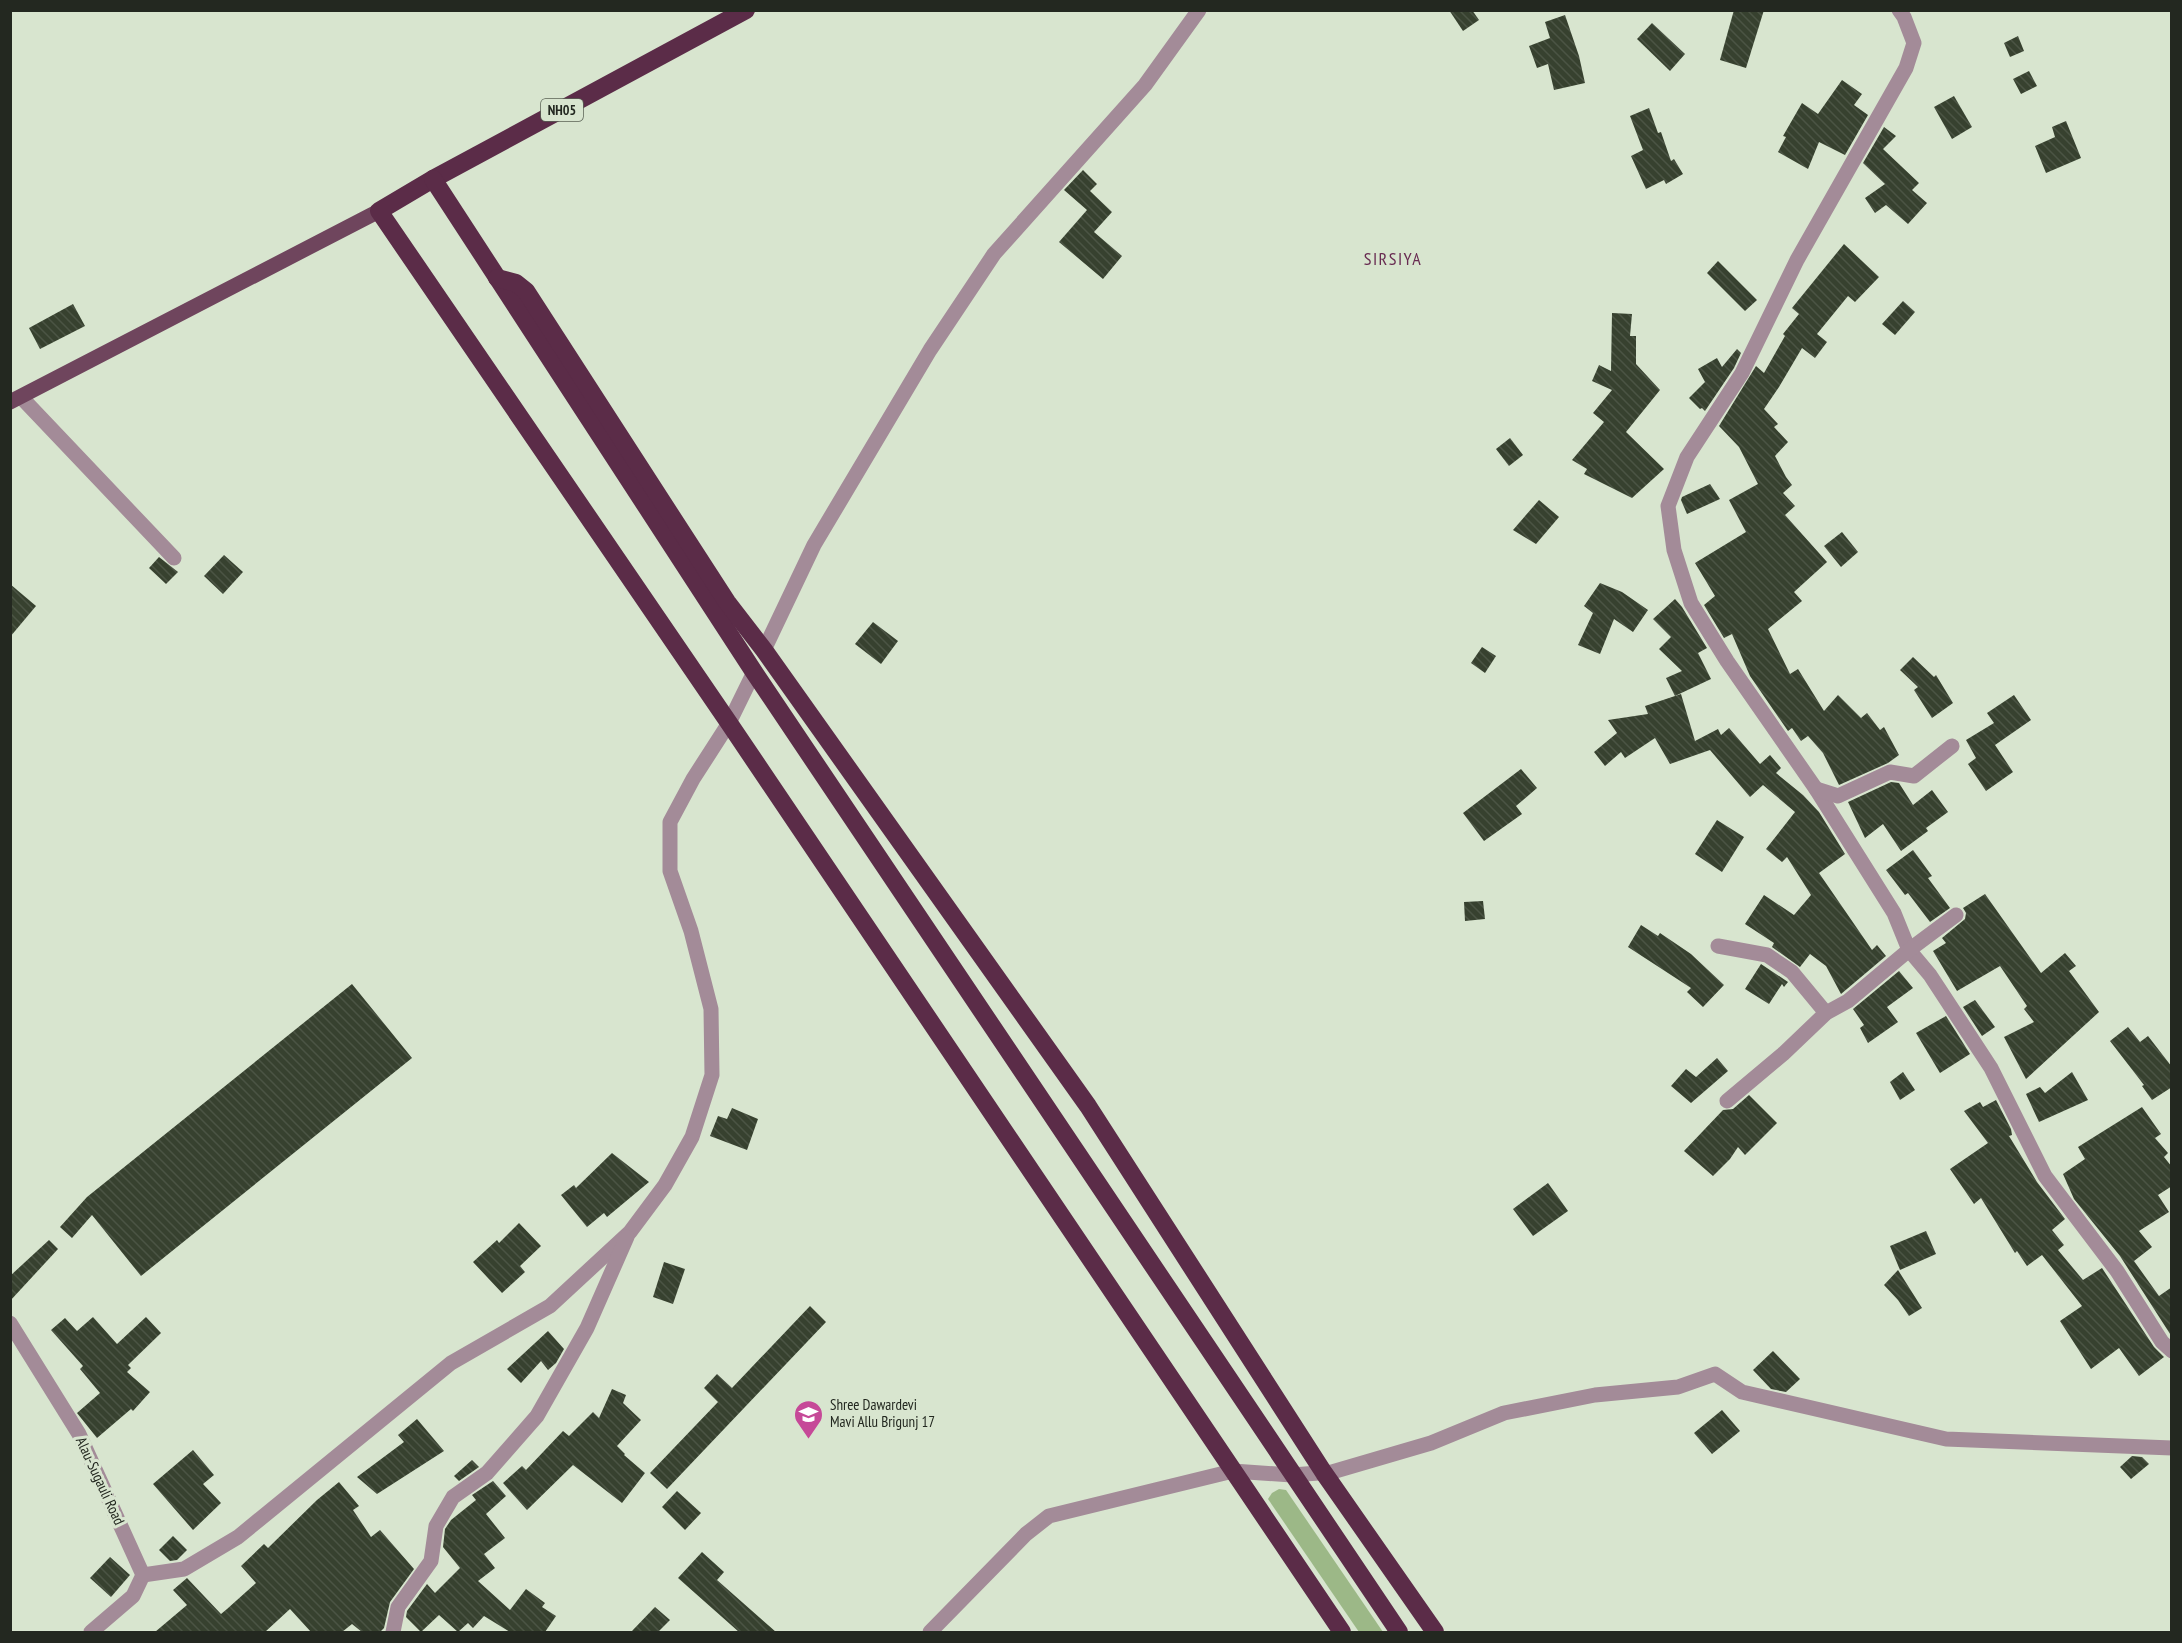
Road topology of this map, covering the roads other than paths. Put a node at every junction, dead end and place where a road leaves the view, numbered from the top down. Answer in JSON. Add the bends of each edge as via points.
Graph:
{"nodes":[{"id":1,"x":746,"y":10,"type":"edge"},
{"id":2,"x":1199,"y":10,"type":"edge"},
{"id":3,"x":1899,"y":10,"type":"edge"},
{"id":4,"x":433,"y":179,"type":"junction"},
{"id":5,"x":379,"y":211,"type":"junction"},
{"id":6,"x":497,"y":278,"type":"junction"},
{"id":7,"x":16,"y":399,"type":"edge"},
{"id":8,"x":174,"y":558,"type":"dead end"},
{"id":9,"x":764,"y":650,"type":"junction"},
{"id":10,"x":754,"y":672,"type":"junction"},
{"id":11,"x":729,"y":723,"type":"junction"},
{"id":12,"x":1952,"y":746,"type":"dead end"},
{"id":13,"x":1816,"y":789,"type":"junction"},
{"id":14,"x":1956,"y":915,"type":"dead end"},
{"id":15,"x":1718,"y":946,"type":"dead end"},
{"id":16,"x":1909,"y":950,"type":"junction"},
{"id":17,"x":1826,"y":1013,"type":"junction"},
{"id":18,"x":1727,"y":1101,"type":"dead end"},
{"id":19,"x":630,"y":1232,"type":"junction"},
{"id":20,"x":10,"y":1323,"type":"edge"},
{"id":21,"x":2172,"y":1351,"type":"edge"},
{"id":22,"x":2172,"y":1448,"type":"edge"},
{"id":23,"x":1233,"y":1471,"type":"junction"},
{"id":24,"x":1324,"y":1473,"type":"junction"},
{"id":25,"x":1292,"y":1475,"type":"junction"},
{"id":26,"x":143,"y":1575,"type":"junction"},
{"id":27,"x":91,"y":1632,"type":"edge"},
{"id":28,"x":393,"y":1632,"type":"edge"},
{"id":29,"x":930,"y":1632,"type":"edge"},
{"id":30,"x":1342,"y":1632,"type":"edge"},
{"id":31,"x":1399,"y":1632,"type":"edge"},
{"id":32,"x":1435,"y":1632,"type":"edge"}],
"edges":[{"from":1,"to":4,"type":"highway","number":"NH05"},
{"from":2,"to":9,"type":"street","via":[[1145,85],[994,254],[930,350],[814,544]]},
{"from":3,"to":13,"type":"street","via":[[1914,43],[1906,68],[1797,260],[1742,373],[1687,457],[1668,506],[1674,550],[1691,603]]},
{"from":4,"to":5,"type":"highway","number":"NH05"},
{"from":4,"to":6,"type":"highway"},
{"from":5,"to":7,"type":"main road","number":"NH05"},
{"from":5,"to":11,"type":"highway"},
{"from":6,"to":9,"type":"highway","via":[[516,283],[526,291],[727,602]]},
{"from":6,"to":10,"type":"highway"},
{"from":7,"to":8,"type":"street"},
{"from":9,"to":24,"type":"highway","via":[[1088,1106]]},
{"from":10,"to":11,"type":"street"},
{"from":10,"to":25,"type":"highway"},
{"from":11,"to":19,"type":"street","via":[[670,822],[670,871],[691,931],[711,1009],[712,1075],[692,1137],[665,1185]]},
{"from":11,"to":23,"type":"highway"},
{"from":12,"to":13,"type":"street","via":[[1914,776],[1890,772],[1838,796]]},
{"from":13,"to":16,"type":"street","via":[[1894,913]]},
{"from":14,"to":16,"type":"street"},
{"from":15,"to":17,"type":"street","via":[[1767,955],[1792,972]]},
{"from":16,"to":17,"type":"street","via":[[1848,1001]]},
{"from":16,"to":21,"type":"street","via":[[1991,1068],[2044,1176]]},
{"from":17,"to":18,"type":"street"},
{"from":19,"to":26,"type":"street","via":[[550,1306],[452,1364],[238,1538],[184,1569]]},
{"from":19,"to":28,"type":"street","via":[[587,1328],[537,1416],[487,1473],[453,1497],[436,1526],[430,1561],[398,1607]]},
{"from":20,"to":26,"type":"street","name":"Alau-Sugauli Road","via":[[79,1434]]},
{"from":22,"to":24,"type":"street","via":[[1946,1439],[1742,1392],[1715,1374],[1678,1387],[1595,1395],[1504,1413],[1431,1443]]},
{"from":23,"to":25,"type":"street"},
{"from":23,"to":29,"type":"street","via":[[1049,1516],[1026,1534]]},
{"from":23,"to":30,"type":"highway"},
{"from":24,"to":25,"type":"street"},
{"from":24,"to":32,"type":"highway"},
{"from":25,"to":31,"type":"highway"},
{"from":26,"to":27,"type":"street","via":[[133,1596]]}]}
